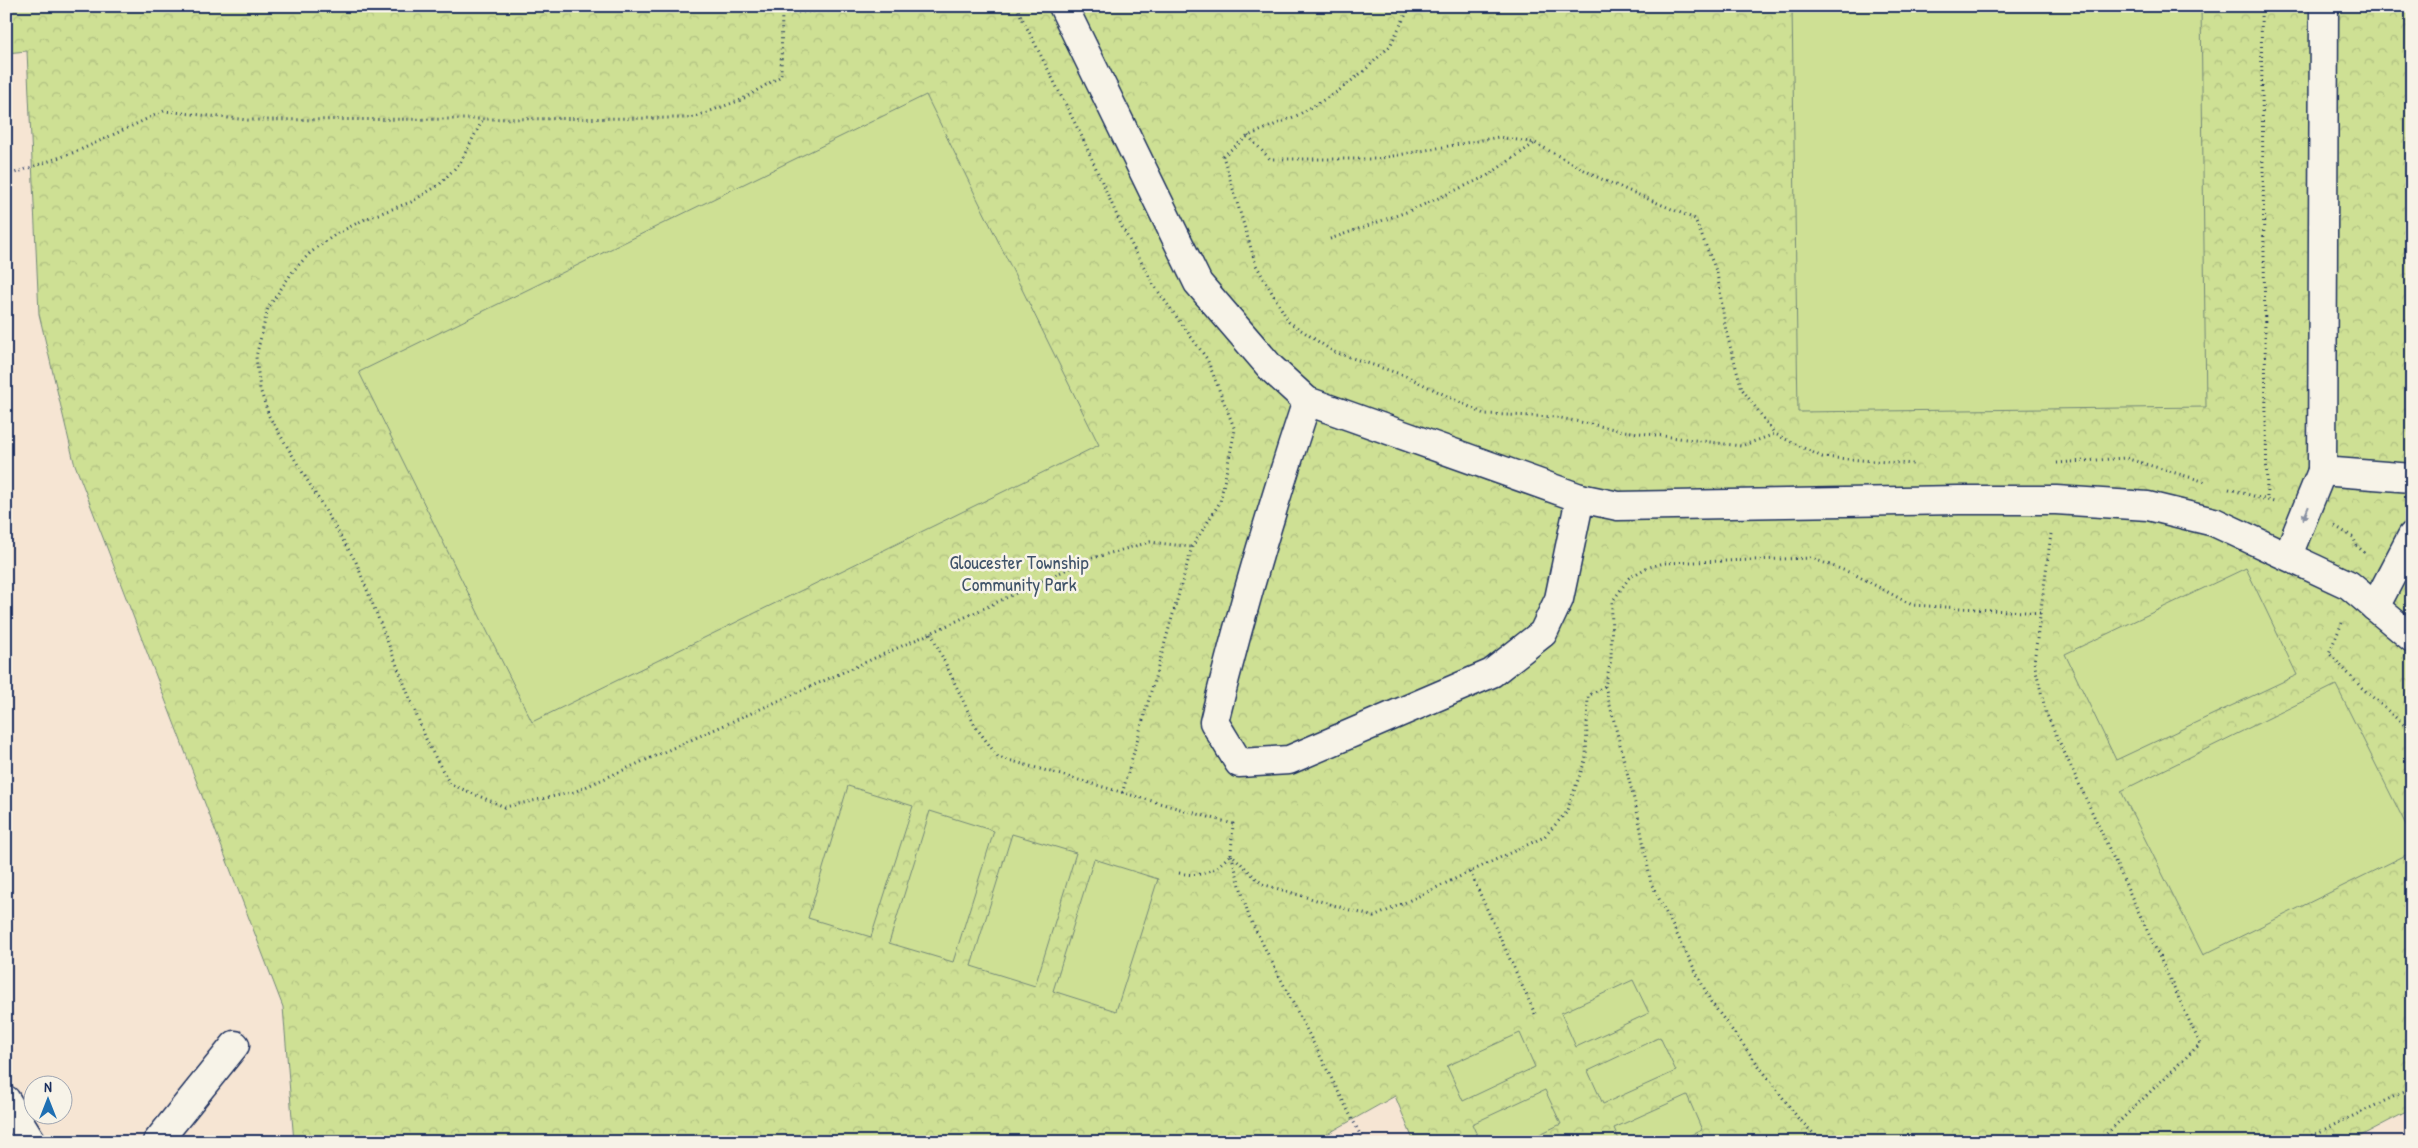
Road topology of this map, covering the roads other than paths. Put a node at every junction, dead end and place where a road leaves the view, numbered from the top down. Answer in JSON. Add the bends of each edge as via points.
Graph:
{"nodes":[{"id":1,"x":1063,"y":6,"type":"edge"},
{"id":2,"x":2324,"y":6,"type":"edge"},
{"id":3,"x":1307,"y":402,"type":"junction"},
{"id":4,"x":2322,"y":471,"type":"junction"},
{"id":5,"x":2412,"y":478,"type":"edge"},
{"id":6,"x":1580,"y":498,"type":"junction"},
{"id":7,"x":2412,"y":536,"type":"edge"},
{"id":8,"x":2288,"y":555,"type":"junction"},
{"id":9,"x":2375,"y":607,"type":"junction"},
{"id":10,"x":2412,"y":638,"type":"edge"},
{"id":11,"x":235,"y":1045,"type":"dead end"},
{"id":12,"x":6,"y":1100,"type":"edge"},
{"id":13,"x":32,"y":1142,"type":"edge"},
{"id":14,"x":157,"y":1142,"type":"edge"}],
"edges":[{"from":1,"to":3,"type":"street","via":[[1198,283],[1271,368]]},
{"from":2,"to":4,"type":"street"},
{"from":3,"to":6,"type":"street"},
{"from":3,"to":6,"type":"street","via":[[1238,624],[1214,722],[1240,763],[1289,760],[1492,672],[1543,633],[1559,599]]},
{"from":4,"to":5,"type":"street"},
{"from":4,"to":8,"type":"street","one_way":true},
{"from":6,"to":8,"type":"street","via":[[1618,506],[2056,500],[2148,506],[2214,522]]},
{"from":7,"to":9,"type":"street"},
{"from":8,"to":9,"type":"street","via":[[2349,585]]},
{"from":9,"to":10,"type":"street"},
{"from":11,"to":14,"type":"street"},
{"from":12,"to":13,"type":"street"}]}
